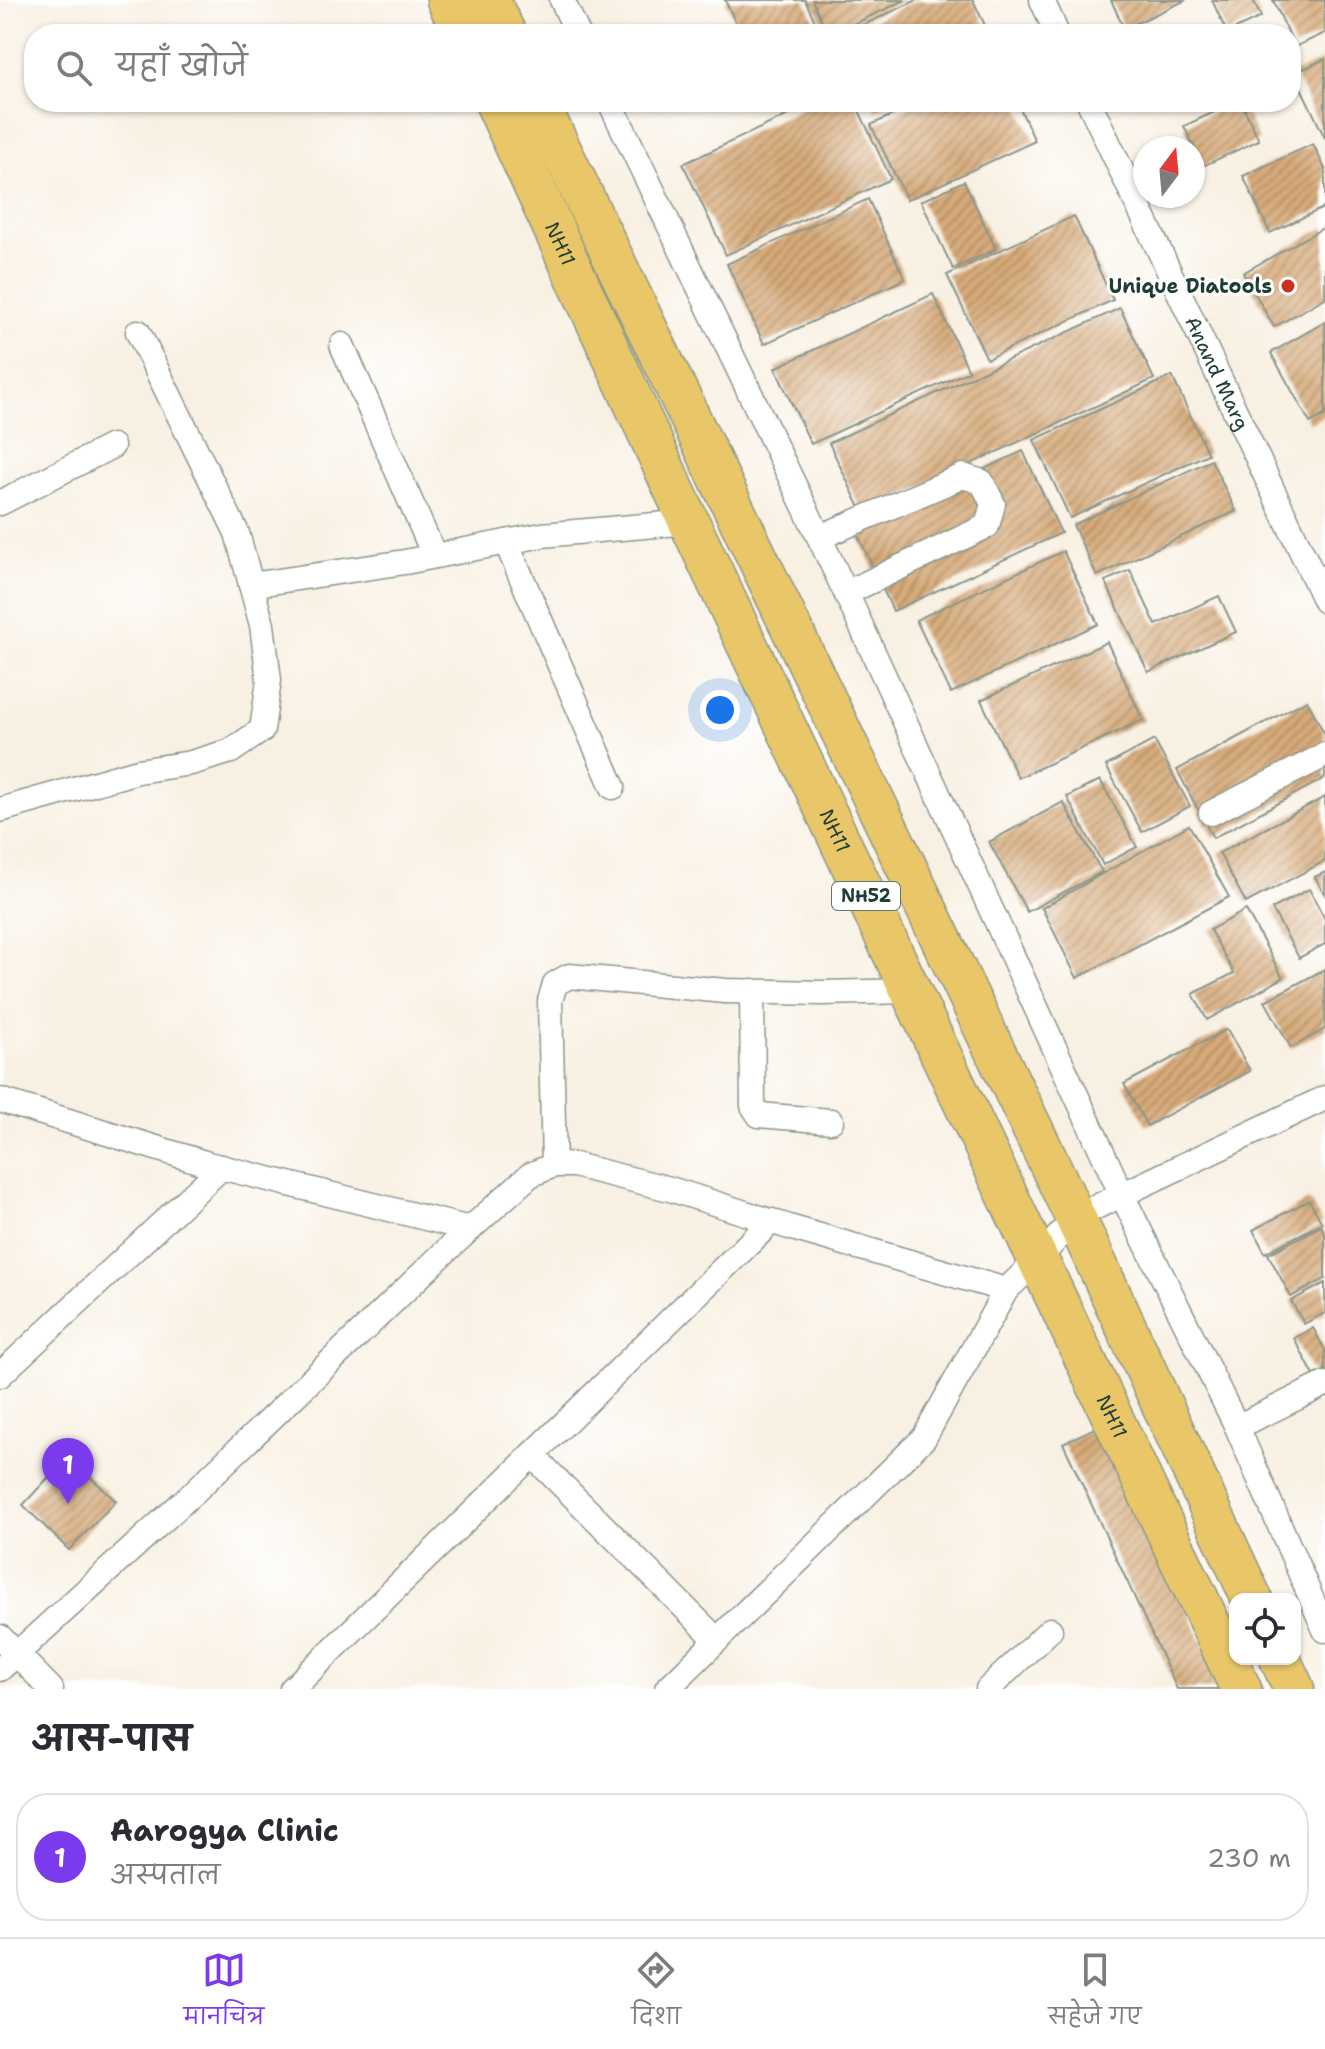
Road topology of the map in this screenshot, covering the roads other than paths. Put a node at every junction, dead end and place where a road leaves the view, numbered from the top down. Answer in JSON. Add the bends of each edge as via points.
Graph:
{"nodes":[{"id":1,"x":447,"y":0,"type":"edge"},
{"id":2,"x":489,"y":0,"type":"edge"},
{"id":3,"x":562,"y":0,"type":"edge"},
{"id":4,"x":1042,"y":0,"type":"edge"},
{"id":5,"x":458,"y":24,"type":"edge"},
{"id":6,"x":501,"y":24,"type":"edge"},
{"id":7,"x":573,"y":24,"type":"edge"},
{"id":8,"x":1053,"y":24,"type":"edge"},
{"id":9,"x":500,"y":112,"type":"edge"},
{"id":10,"x":543,"y":112,"type":"edge"},
{"id":11,"x":615,"y":112,"type":"edge"},
{"id":12,"x":1094,"y":112,"type":"edge"},
{"id":13,"x":138,"y":332,"type":"dead end"},
{"id":14,"x":342,"y":345,"type":"dead end"},
{"id":15,"x":112,"y":446,"type":"dead end"},
{"id":16,"x":0,"y":503,"type":"edge"},
{"id":17,"x":689,"y":522,"type":"junction"},
{"id":18,"x":820,"y":537,"type":"junction"},
{"id":19,"x":506,"y":542,"type":"junction"},
{"id":20,"x":434,"y":555,"type":"junction"},
{"id":21,"x":251,"y":585,"type":"junction"},
{"id":22,"x":846,"y":593,"type":"junction"},
{"id":23,"x":1325,"y":601,"type":"edge"},
{"id":24,"x":1325,"y":755,"type":"edge"},
{"id":25,"x":613,"y":787,"type":"dead end"},
{"id":26,"x":0,"y":810,"type":"edge"},
{"id":27,"x":1211,"y":813,"type":"dead end"},
{"id":28,"x":752,"y":991,"type":"junction"},
{"id":29,"x":911,"y":991,"type":"junction"},
{"id":30,"x":1325,"y":1098,"type":"edge"},
{"id":31,"x":0,"y":1100,"type":"edge"},
{"id":32,"x":831,"y":1121,"type":"dead end"},
{"id":33,"x":554,"y":1165,"type":"junction"},
{"id":34,"x":222,"y":1167,"type":"junction"},
{"id":35,"x":1121,"y":1193,"type":"junction"},
{"id":36,"x":1075,"y":1217,"type":"junction"},
{"id":37,"x":772,"y":1221,"type":"junction"},
{"id":38,"x":470,"y":1229,"type":"junction"},
{"id":39,"x":1039,"y":1259,"type":"junction"},
{"id":40,"x":1006,"y":1290,"type":"junction"},
{"id":41,"x":0,"y":1375,"type":"edge"},
{"id":42,"x":1325,"y":1384,"type":"edge"},
{"id":43,"x":1237,"y":1427,"type":"junction"},
{"id":44,"x":532,"y":1455,"type":"junction"},
{"id":45,"x":1249,"y":1593,"type":"edge"},
{"id":46,"x":1050,"y":1630,"type":"dead end"},
{"id":47,"x":1325,"y":1630,"type":"edge"},
{"id":48,"x":717,"y":1640,"type":"junction"},
{"id":49,"x":6,"y":1654,"type":"edge"},
{"id":50,"x":1283,"y":1665,"type":"edge"},
{"id":51,"x":51,"y":1689,"type":"edge"},
{"id":52,"x":292,"y":1689,"type":"edge"},
{"id":53,"x":667,"y":1689,"type":"edge"},
{"id":54,"x":988,"y":1689,"type":"edge"},
{"id":55,"x":1241,"y":1689,"type":"edge"},
{"id":56,"x":1294,"y":1689,"type":"edge"}],
"edges":[{"from":1,"to":5,"type":"highway"},
{"from":2,"to":6,"type":"highway"},
{"from":3,"to":7,"type":"street"},
{"from":4,"to":8,"type":"street"},
{"from":9,"to":17,"type":"highway","name":"NH11","number":"NH52"},
{"from":10,"to":36,"type":"highway","number":"NH52"},
{"from":11,"to":18,"type":"street"},
{"from":12,"to":23,"type":"street","name":"Anand Marg"},
{"from":13,"to":21,"type":"street","via":[[237,533]]},
{"from":14,"to":20,"type":"street"},
{"from":15,"to":16,"type":"street"},
{"from":17,"to":19,"type":"street"},
{"from":17,"to":29,"type":"highway","name":"NH11","number":"NH52"},
{"from":18,"to":22,"type":"street"},
{"from":18,"to":22,"type":"street","via":[[963,476],[982,482],[993,504],[987,526]]},
{"from":19,"to":20,"type":"street"},
{"from":19,"to":25,"type":"street"},
{"from":20,"to":21,"type":"street"},
{"from":21,"to":26,"type":"street","via":[[269,680],[262,730],[231,751]]},
{"from":22,"to":35,"type":"street"},
{"from":24,"to":27,"type":"street"},
{"from":28,"to":29,"type":"street"},
{"from":28,"to":32,"type":"street","via":[[753,1106],[759,1115]]},
{"from":28,"to":33,"type":"street","via":[[569,976],[555,984],[550,1001]]},
{"from":29,"to":39,"type":"highway","name":"NH11","number":"NH52"},
{"from":30,"to":35,"type":"street"},
{"from":31,"to":34,"type":"street"},
{"from":33,"to":37,"type":"street","via":[[574,1165],[670,1189]]},
{"from":33,"to":38,"type":"street","via":[[530,1175]]},
{"from":34,"to":38,"type":"street"},
{"from":34,"to":41,"type":"street"},
{"from":35,"to":36,"type":"street"},
{"from":35,"to":43,"type":"street"},
{"from":36,"to":39,"type":"street"},
{"from":36,"to":45,"type":"highway","number":"NH52"},
{"from":37,"to":40,"type":"street"},
{"from":37,"to":44,"type":"street"},
{"from":38,"to":49,"type":"street","via":[[193,1493]]},
{"from":39,"to":40,"type":"street"},
{"from":39,"to":55,"type":"highway","name":"NH11","number":"NH52"},
{"from":40,"to":48,"type":"street","via":[[924,1438]]},
{"from":42,"to":43,"type":"street"},
{"from":43,"to":47,"type":"street"},
{"from":44,"to":48,"type":"street"},
{"from":44,"to":52,"type":"street"},
{"from":46,"to":54,"type":"street"},
{"from":48,"to":53,"type":"street"},
{"from":49,"to":51,"type":"street"},
{"from":50,"to":56,"type":"highway"}]}
